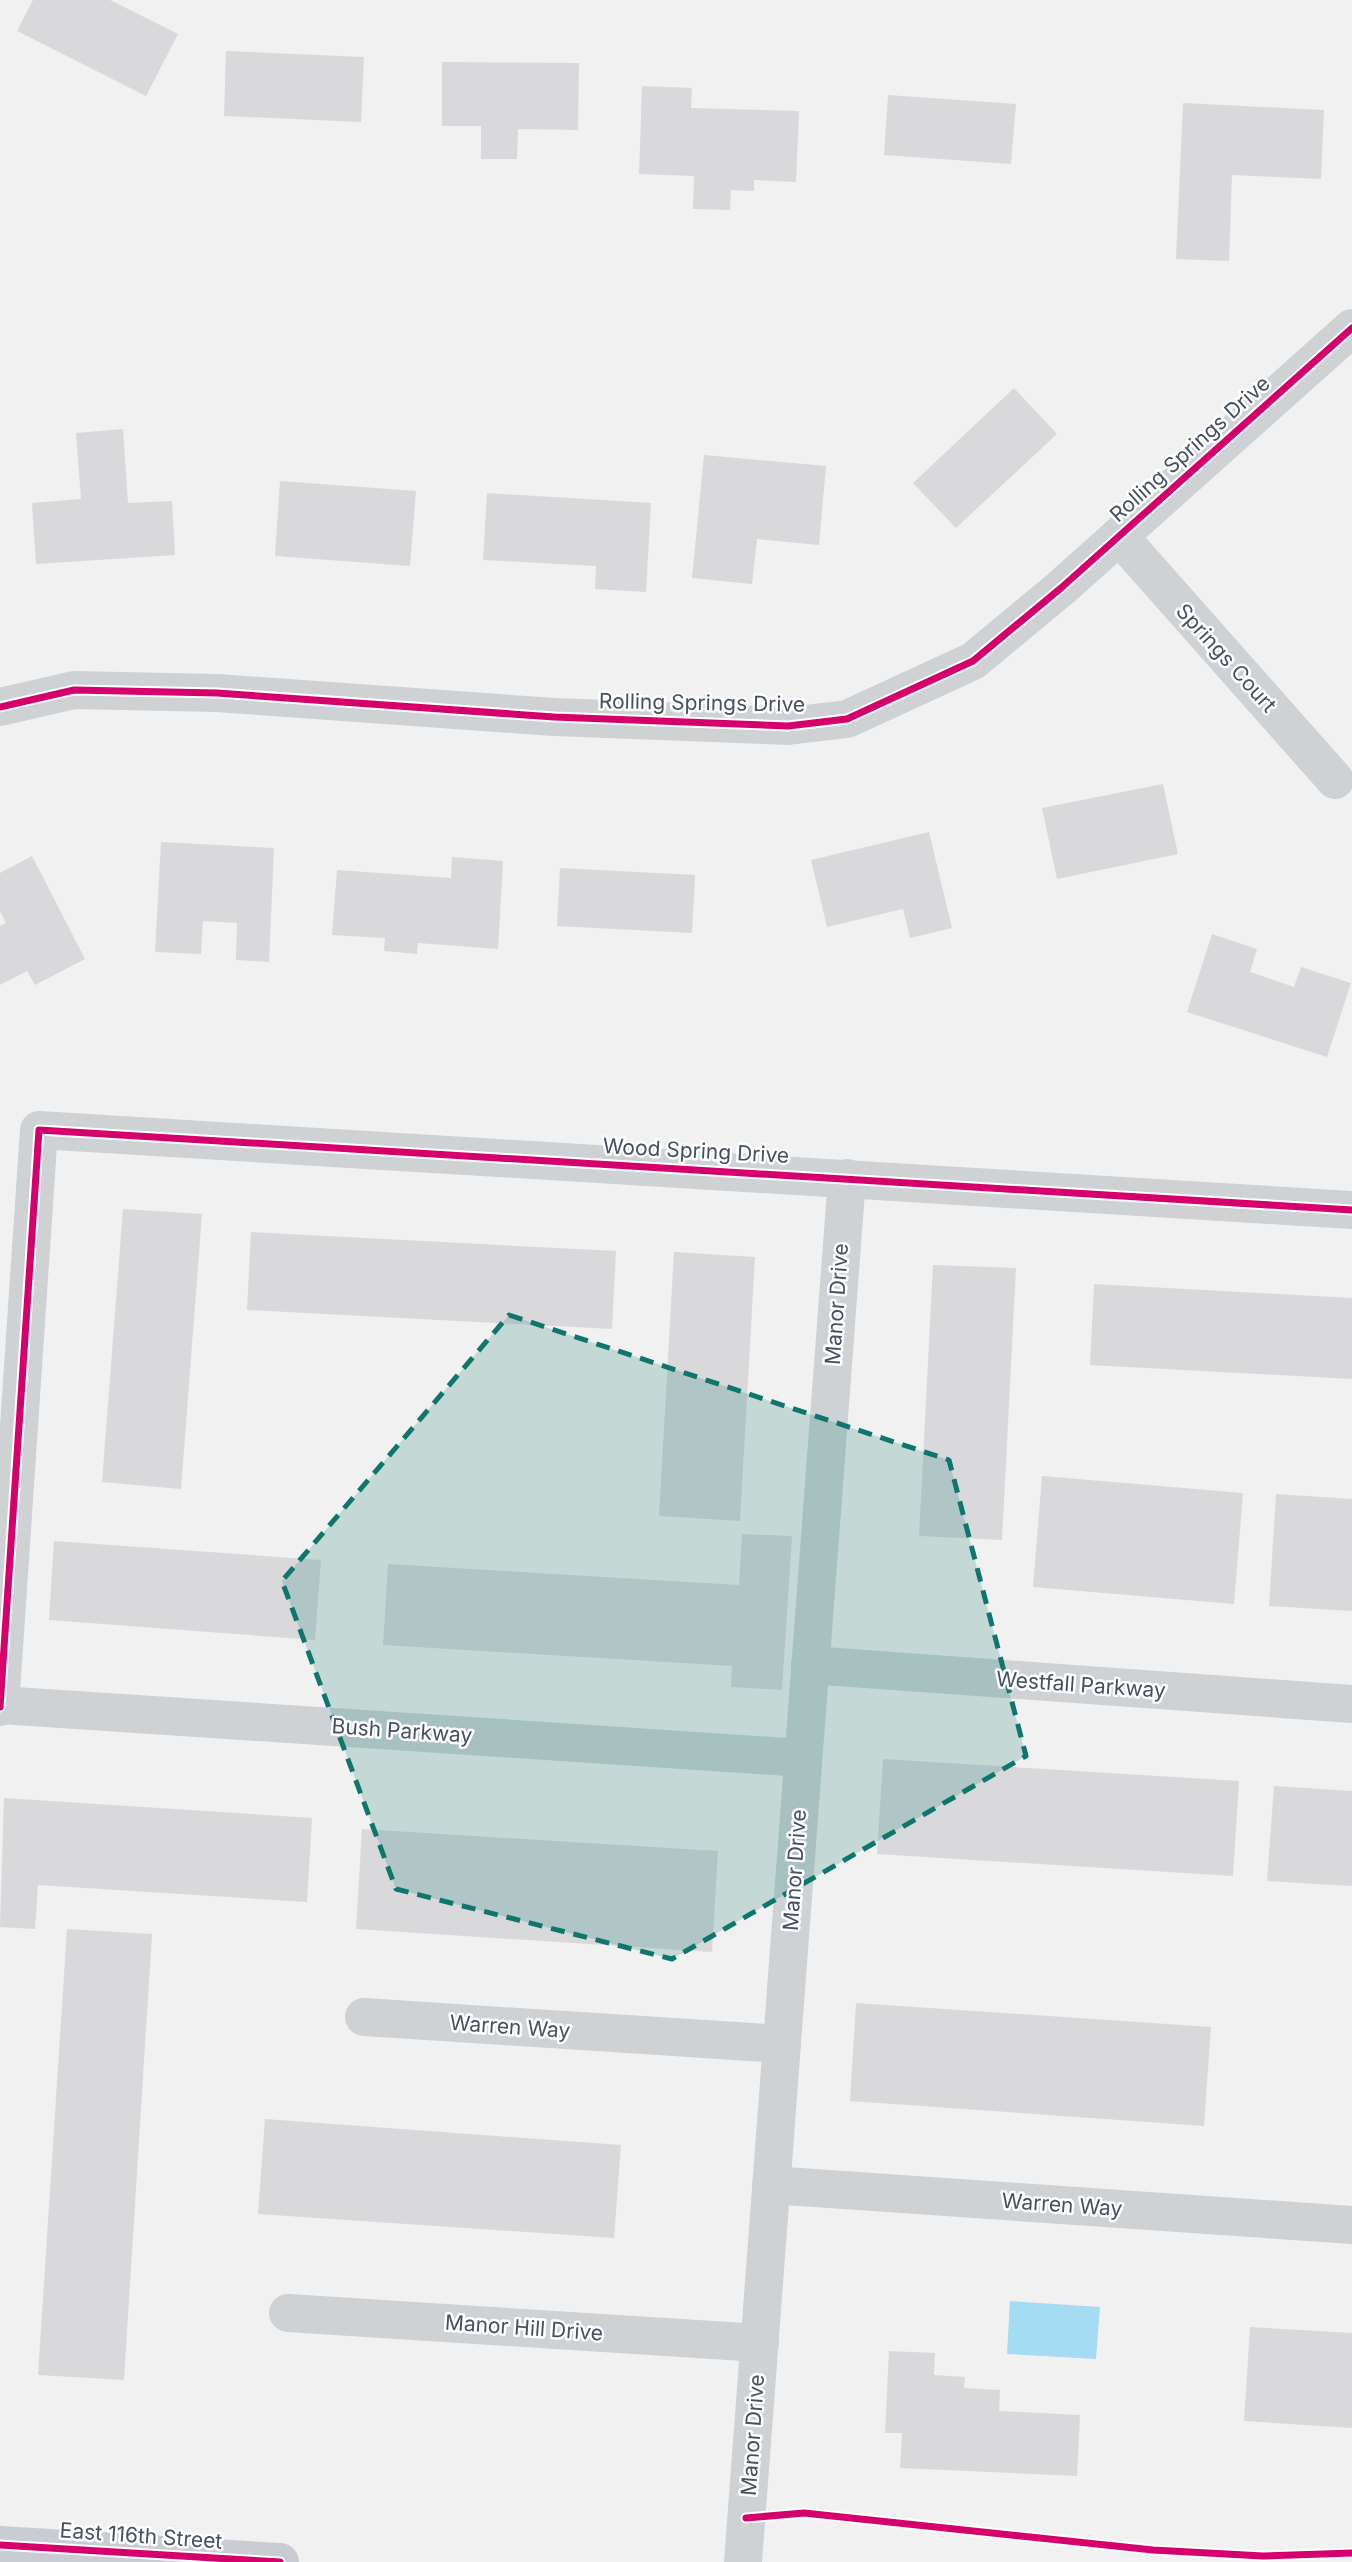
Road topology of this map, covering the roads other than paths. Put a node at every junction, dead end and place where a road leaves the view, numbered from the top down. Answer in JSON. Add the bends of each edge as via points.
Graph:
{"nodes":[{"id":1,"x":1352,"y":328,"type":"edge"},
{"id":2,"x":1119,"y":536,"type":"junction"},
{"id":3,"x":0,"y":707,"type":"edge"},
{"id":4,"x":1335,"y":780,"type":"dead end"},
{"id":5,"x":847,"y":1178,"type":"junction"},
{"id":6,"x":1352,"y":1210,"type":"edge"},
{"id":7,"x":810,"y":1665,"type":"junction"},
{"id":8,"x":1352,"y":1704,"type":"edge"},
{"id":9,"x":0,"y":1706,"type":"edge"},
{"id":10,"x":803,"y":1758,"type":"junction"},
{"id":11,"x":364,"y":2017,"type":"dead end"},
{"id":12,"x":782,"y":2044,"type":"junction"},
{"id":13,"x":771,"y":2185,"type":"junction"},
{"id":14,"x":1352,"y":2225,"type":"edge"},
{"id":15,"x":288,"y":2313,"type":"dead end"},
{"id":16,"x":760,"y":2343,"type":"junction"},
{"id":17,"x":0,"y":2545,"type":"edge"},
{"id":18,"x":280,"y":2562,"type":"edge"},
{"id":19,"x":743,"y":2562,"type":"edge"}],
"edges":[{"from":1,"to":2,"type":"street","name":"Rolling Springs Drive"},
{"from":2,"to":3,"type":"street","name":"Rolling Springs Drive","via":[[973,661],[846,719],[788,726],[554,717],[217,693],[74,690]]},
{"from":2,"to":4,"type":"street","name":"Springs Court"},
{"from":5,"to":6,"type":"street","name":"Wood Spring Drive"},
{"from":5,"to":7,"type":"street","name":"Manor Drive"},
{"from":5,"to":9,"type":"street","name":"Wood Spring Drive","via":[[39,1130]]},
{"from":7,"to":8,"type":"street","name":"Westfall Parkway"},
{"from":7,"to":10,"type":"street","name":"Manor Drive"},
{"from":9,"to":10,"type":"street","name":"Bush Parkway"},
{"from":10,"to":12,"type":"street","name":"Manor Drive"},
{"from":11,"to":12,"type":"street","name":"Warren Way"},
{"from":12,"to":13,"type":"street","name":"Manor Drive"},
{"from":13,"to":14,"type":"street","name":"Warren Way"},
{"from":13,"to":16,"type":"street","name":"Manor Drive"},
{"from":15,"to":16,"type":"street","name":"Manor Hill Drive"},
{"from":16,"to":19,"type":"street","name":"Manor Drive"},
{"from":17,"to":18,"type":"main road","name":"East 116th Street"}]}
